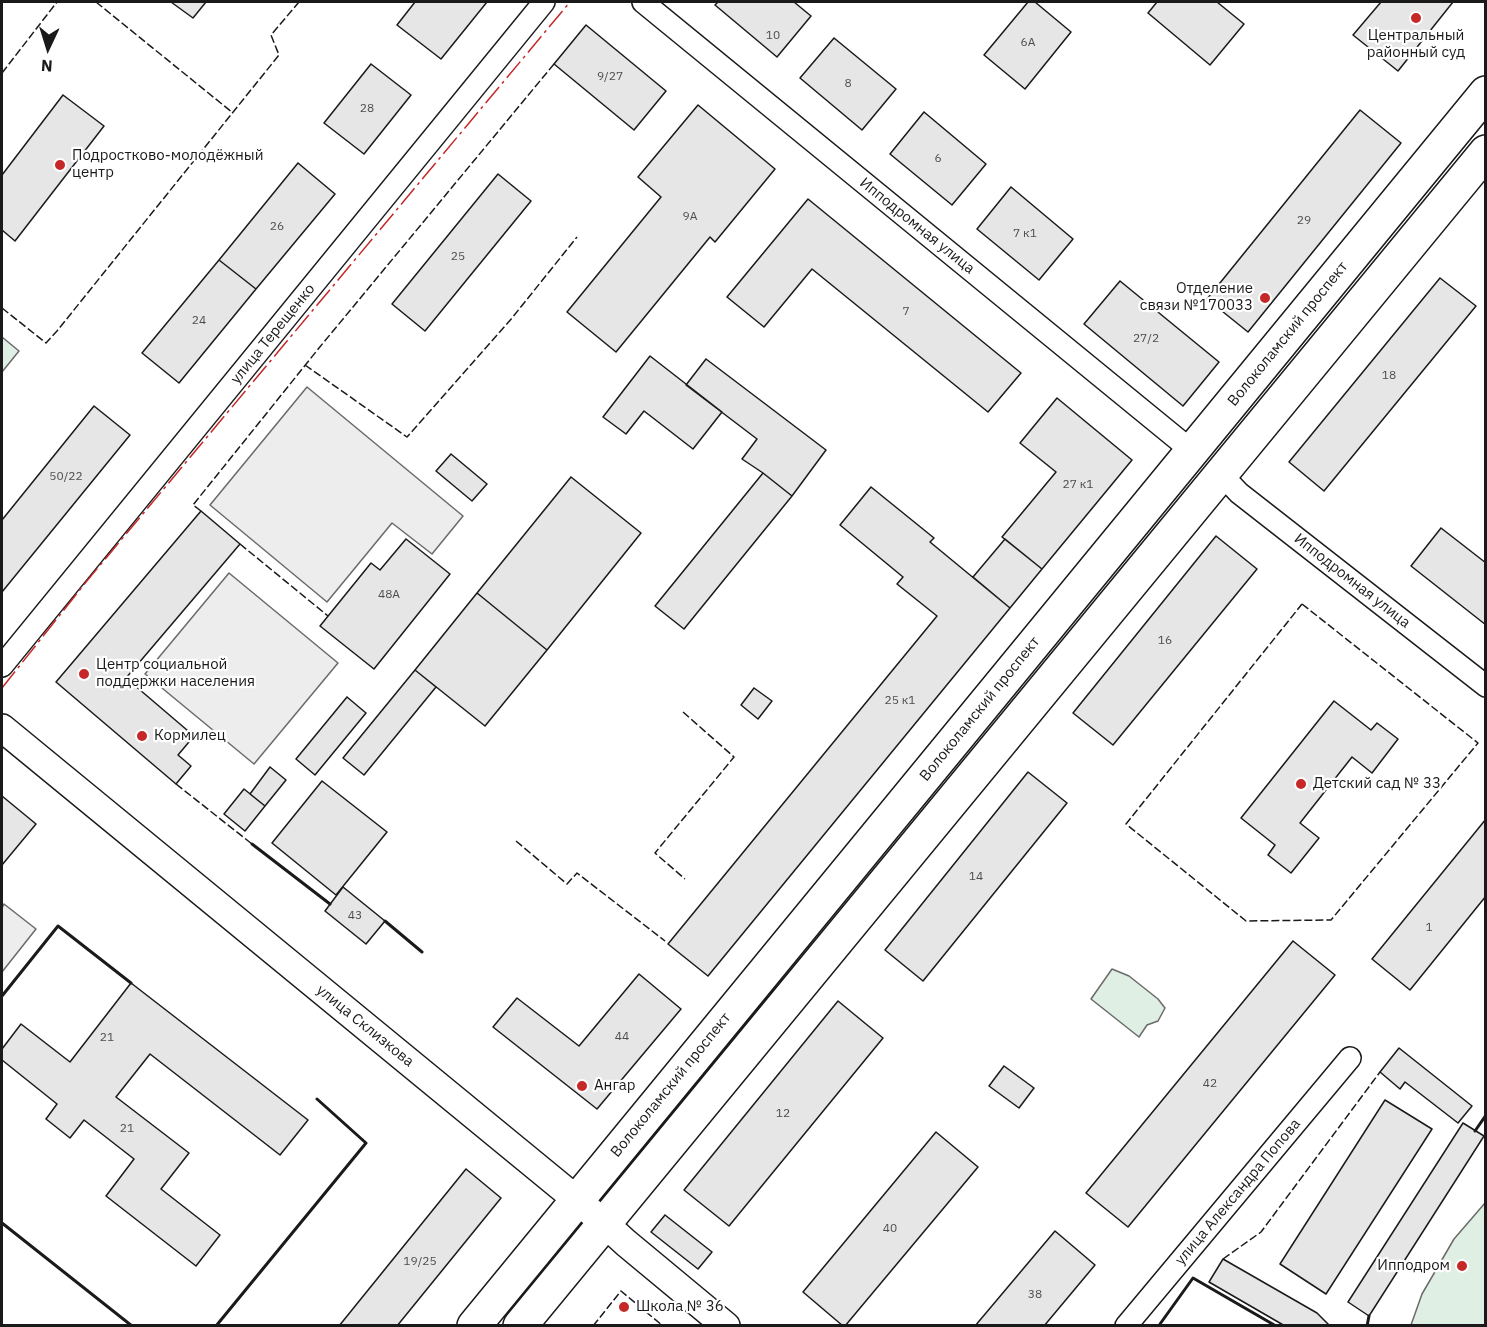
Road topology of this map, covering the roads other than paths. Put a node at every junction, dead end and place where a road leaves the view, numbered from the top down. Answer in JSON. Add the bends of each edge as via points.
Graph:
{"nodes":[{"id":1,"x":544,"y":2,"type":"edge"},
{"id":2,"x":643,"y":2,"type":"edge"},
{"id":3,"x":1485,"y":93,"type":"edge"},
{"id":4,"x":1485,"y":152,"type":"edge"},
{"id":5,"x":1192,"y":451,"type":"junction"},
{"id":6,"x":1221,"y":474,"type":"junction"},
{"id":7,"x":2,"y":666,"type":"edge"},
{"id":8,"x":1485,"y":686,"type":"edge"},
{"id":9,"x":2,"y":728,"type":"edge"},
{"id":10,"x":1350,"y":1058,"type":"dead end"},
{"id":11,"x":577,"y":1200,"type":"junction"},
{"id":12,"x":604,"y":1223,"type":"junction"},
{"id":13,"x":474,"y":1326,"type":"edge"},
{"id":14,"x":520,"y":1326,"type":"edge"},
{"id":15,"x":726,"y":1326,"type":"edge"},
{"id":16,"x":1126,"y":1326,"type":"edge"}],
"edges":[{"from":1,"to":7,"type":"street","name":"улица Терещенко"},
{"from":2,"to":5,"type":"street","name":"Ипподромная улица"},
{"from":3,"to":5,"type":"main road","name":"Волоколамский проспект"},
{"from":4,"to":6,"type":"main road"},
{"from":5,"to":11,"type":"main road","name":"Волоколамский проспект"},
{"from":6,"to":8,"type":"street","name":"Ипподромная улица","via":[[1239,493]]},
{"from":6,"to":12,"type":"main road"},
{"from":9,"to":11,"type":"street","name":"улица Склизкова"},
{"from":10,"to":16,"type":"street","name":"улица Александра Попова"},
{"from":11,"to":12,"type":"street","name":"улица Склизкова"},
{"from":11,"to":13,"type":"main road","name":"Волоколамский проспект"},
{"from":12,"to":14,"type":"main road"},
{"from":12,"to":15,"type":"street","name":"улица Склизкова"}]}
